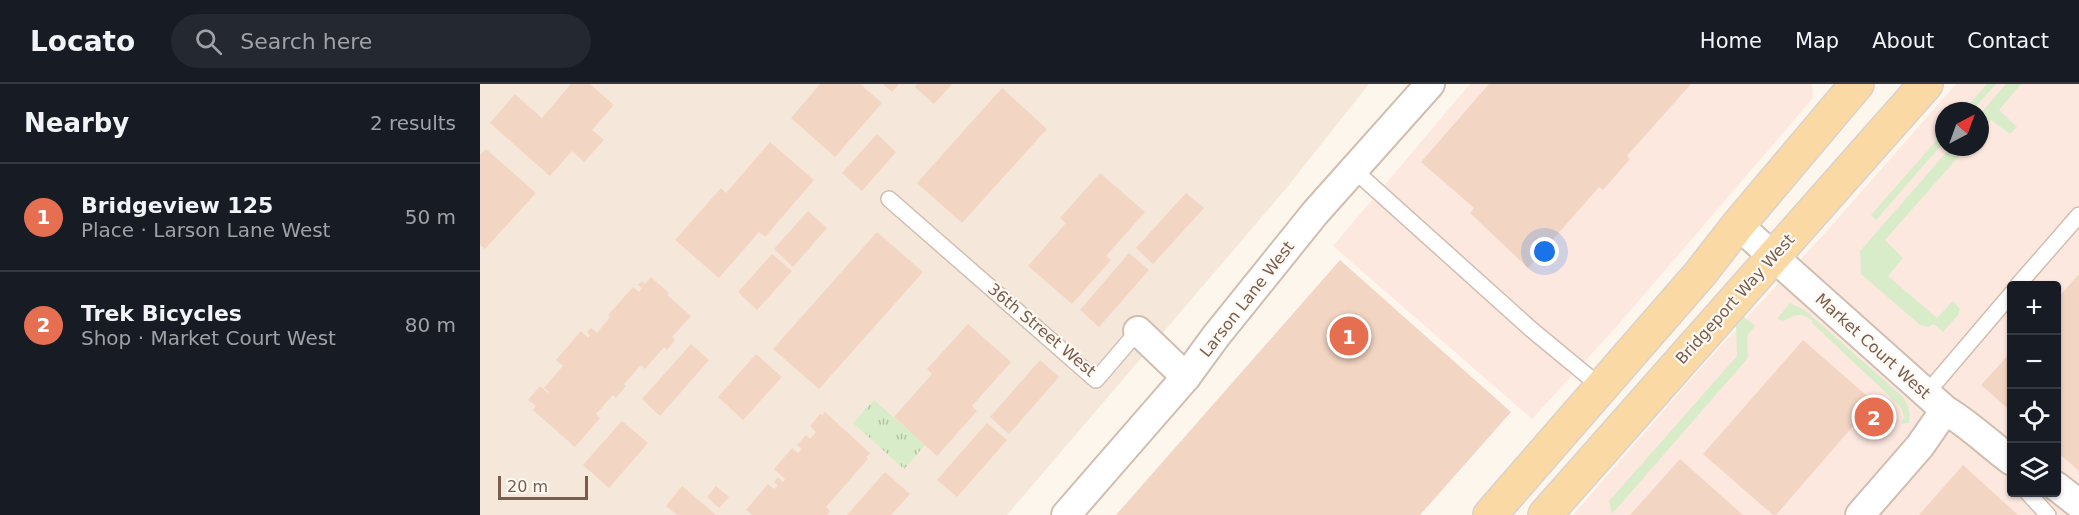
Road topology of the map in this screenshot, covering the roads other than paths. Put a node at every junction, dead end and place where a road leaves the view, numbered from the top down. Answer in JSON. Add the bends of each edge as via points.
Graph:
{"nodes":[{"id":1,"x":1430,"y":84,"type":"edge"},
{"id":2,"x":1857,"y":84,"type":"edge"},
{"id":3,"x":1926,"y":84,"type":"edge"},
{"id":4,"x":1354,"y":170,"type":"junction"},
{"id":5,"x":889,"y":199,"type":"dead end"},
{"id":6,"x":2079,"y":215,"type":"edge"},
{"id":7,"x":1738,"y":225,"type":"junction"},
{"id":8,"x":1773,"y":256,"type":"junction"},
{"id":9,"x":2021,"y":281,"type":"edge"},
{"id":10,"x":2007,"y":300,"type":"edge"},
{"id":11,"x":1138,"y":331,"type":"joint"},
{"id":12,"x":1186,"y":377,"type":"junction"},
{"id":13,"x":1601,"y":387,"type":"junction"},
{"id":14,"x":1935,"y":402,"type":"junction"},
{"id":15,"x":2007,"y":460,"type":"edge"},
{"id":16,"x":2061,"y":490,"type":"edge"},
{"id":17,"x":2032,"y":497,"type":"edge"},
{"id":18,"x":2079,"y":504,"type":"edge"},
{"id":19,"x":1066,"y":515,"type":"edge"},
{"id":20,"x":1490,"y":515,"type":"edge"},
{"id":21,"x":1545,"y":515,"type":"edge"},
{"id":22,"x":1860,"y":515,"type":"edge"},
{"id":23,"x":2048,"y":515,"type":"edge"}],
"edges":[{"from":1,"to":4,"type":"street","name":"Larson Lane West"},
{"from":2,"to":7,"type":"main road"},
{"from":3,"to":8,"type":"main road","name":"Bridgeport Way West"},
{"from":4,"to":12,"type":"street","name":"Larson Lane West","via":[[1315,213]]},
{"from":4,"to":13,"type":"lane"},
{"from":5,"to":11,"type":"lane","name":"36th Street West","via":[[1096,380]]},
{"from":6,"to":9,"type":"lane"},
{"from":7,"to":8,"type":"street","name":"Market Court West"},
{"from":7,"to":13,"type":"main road"},
{"from":8,"to":14,"type":"street","name":"Market Court West"},
{"from":8,"to":21,"type":"main road","name":"Bridgeport Way West"},
{"from":10,"to":14,"type":"lane"},
{"from":11,"to":12,"type":"street","name":"36th Street West"},
{"from":12,"to":19,"type":"street","name":"Larson Lane West"},
{"from":13,"to":20,"type":"main road"},
{"from":14,"to":15,"type":"street","name":"Market Court West"},
{"from":14,"to":22,"type":"street","via":[[1920,446]]},
{"from":16,"to":18,"type":"street"},
{"from":17,"to":23,"type":"lane"}]}
